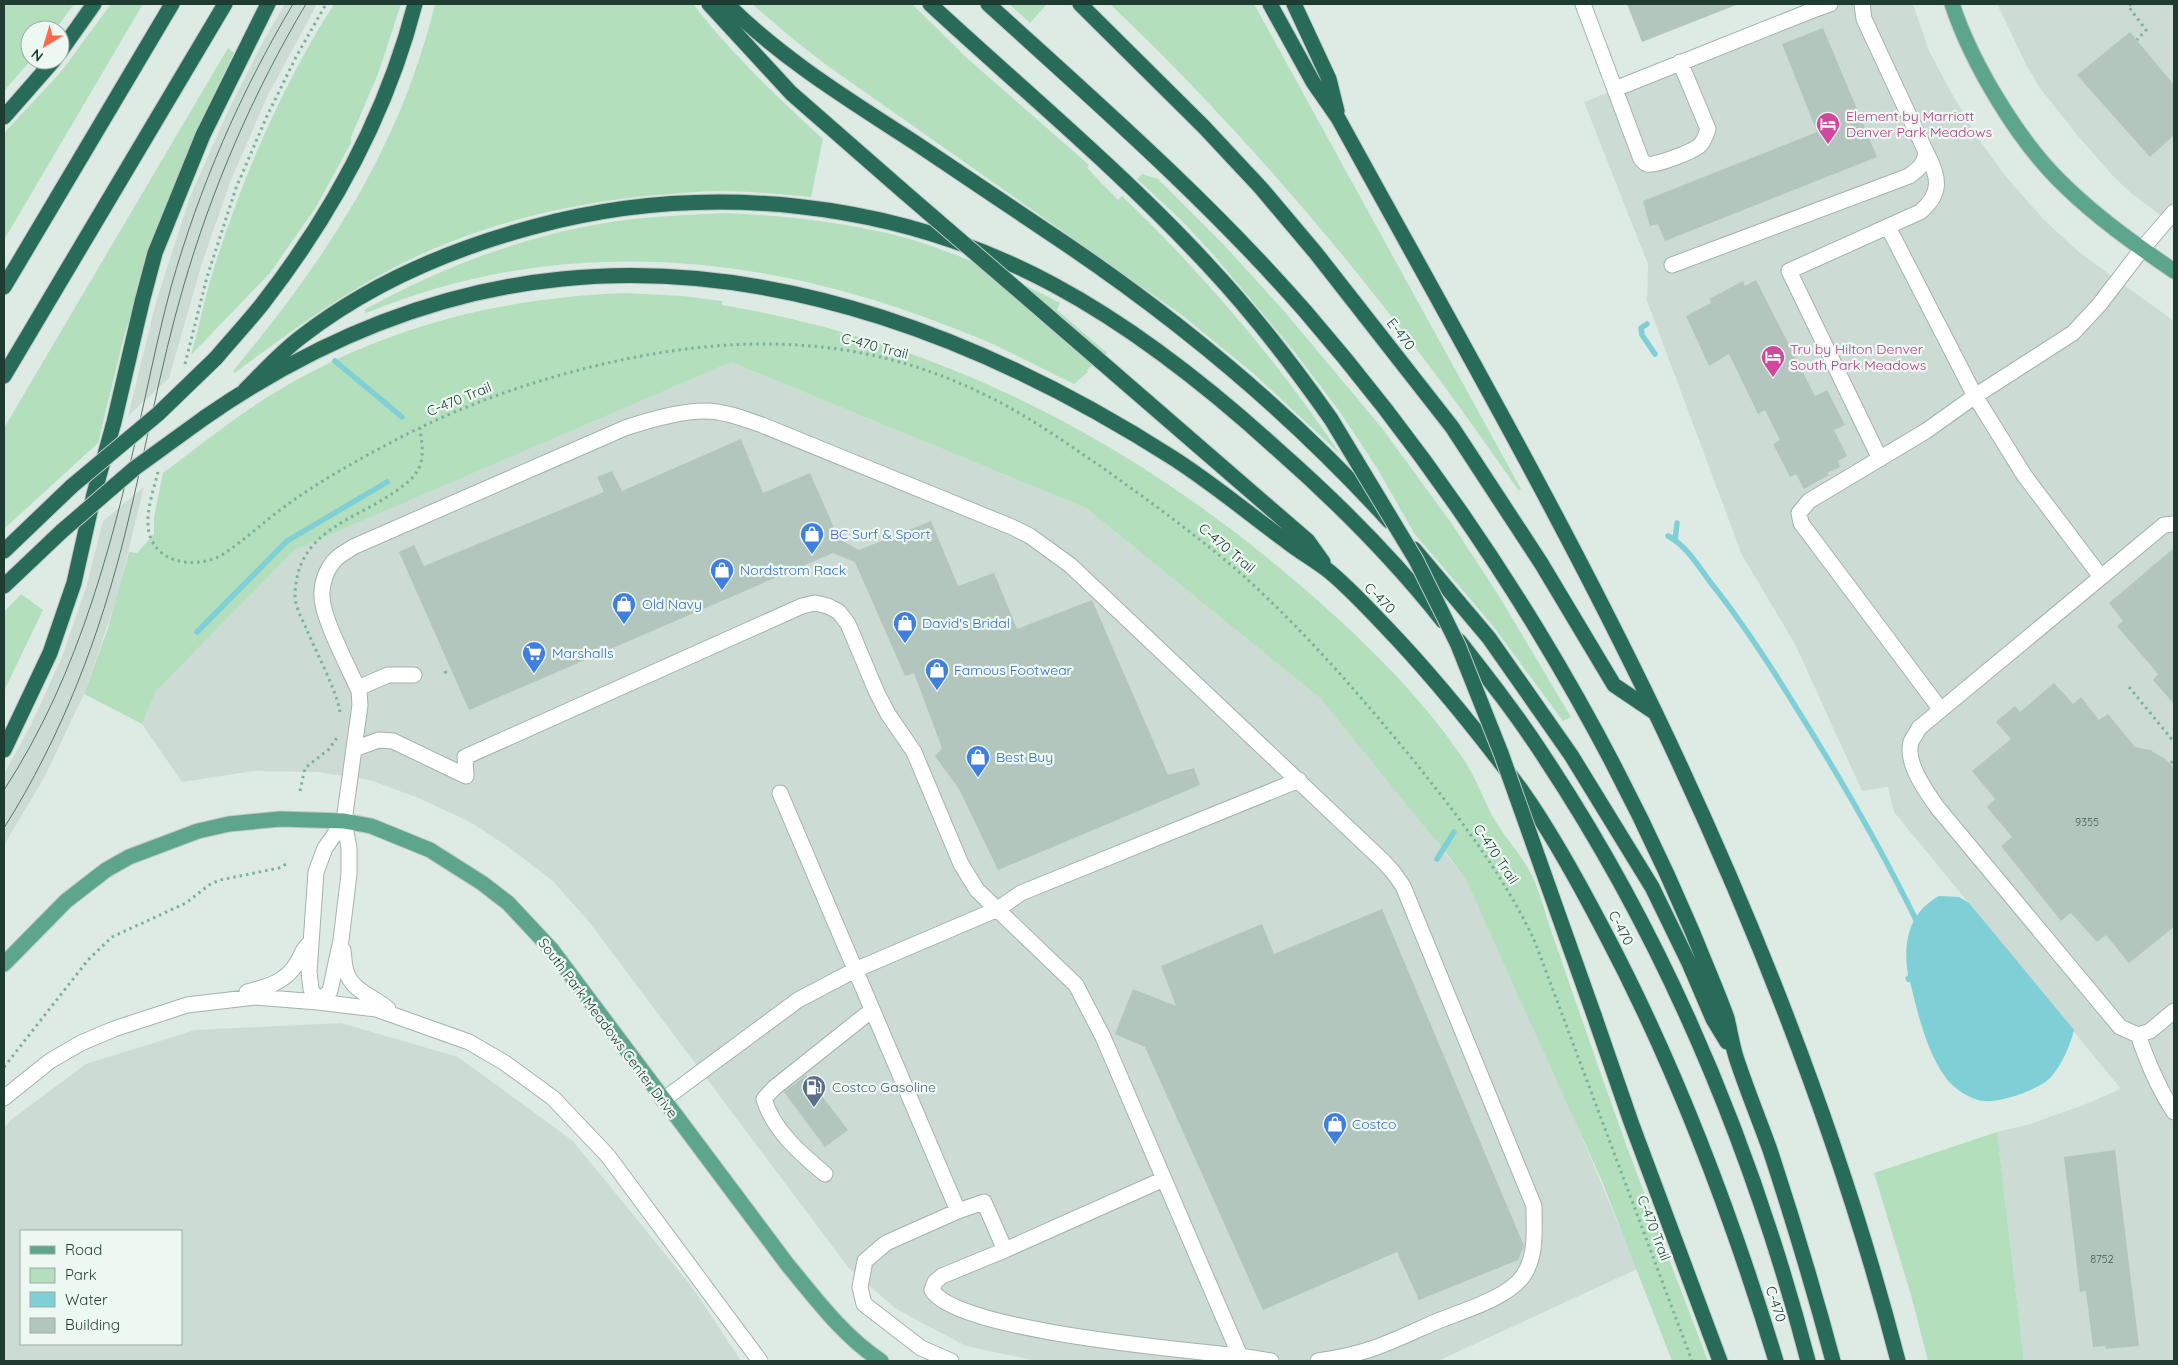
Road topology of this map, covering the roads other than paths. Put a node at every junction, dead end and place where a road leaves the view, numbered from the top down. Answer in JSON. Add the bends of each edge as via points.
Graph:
{"nodes":[{"id":1,"x":94,"y":4,"type":"edge"},
{"id":2,"x":172,"y":4,"type":"edge"},
{"id":3,"x":225,"y":4,"type":"edge"},
{"id":4,"x":268,"y":4,"type":"edge"},
{"id":5,"x":415,"y":4,"type":"edge"},
{"id":6,"x":709,"y":4,"type":"edge"},
{"id":7,"x":727,"y":4,"type":"edge"},
{"id":8,"x":930,"y":4,"type":"edge"},
{"id":9,"x":988,"y":4,"type":"edge"},
{"id":10,"x":1080,"y":4,"type":"edge"},
{"id":11,"x":1270,"y":4,"type":"edge"},
{"id":12,"x":1294,"y":4,"type":"edge"},
{"id":13,"x":1583,"y":4,"type":"edge"},
{"id":14,"x":1830,"y":4,"type":"edge"},
{"id":15,"x":1862,"y":4,"type":"edge"},
{"id":16,"x":1952,"y":4,"type":"edge"},
{"id":17,"x":1812,"y":7,"type":"edge"},
{"id":18,"x":70,"y":38,"type":"edge"},
{"id":19,"x":1680,"y":62,"type":"junction"},
{"id":20,"x":45,"y":70,"type":"edge"},
{"id":21,"x":1615,"y":88,"type":"junction"},
{"id":22,"x":4,"y":117,"type":"edge"},
{"id":23,"x":1338,"y":118,"type":"junction"},
{"id":24,"x":1926,"y":152,"type":"junction"},
{"id":25,"x":2174,"y":212,"type":"edge"},
{"id":26,"x":1888,"y":227,"type":"junction"},
{"id":27,"x":2142,"y":249,"type":"junction"},
{"id":28,"x":1672,"y":265,"type":"dead end"},
{"id":29,"x":2174,"y":271,"type":"edge"},
{"id":30,"x":4,"y":287,"type":"edge"},
{"id":31,"x":4,"y":376,"type":"edge"},
{"id":32,"x":245,"y":390,"type":"junction"},
{"id":33,"x":1976,"y":396,"type":"junction"},
{"id":34,"x":1880,"y":459,"type":"junction"},
{"id":35,"x":2174,"y":524,"type":"edge"},
{"id":36,"x":4,"y":551,"type":"edge"},
{"id":37,"x":1330,"y":572,"type":"junction"},
{"id":38,"x":2101,"y":577,"type":"junction"},
{"id":39,"x":4,"y":586,"type":"edge"},
{"id":40,"x":414,"y":675,"type":"dead end"},
{"id":41,"x":358,"y":688,"type":"junction"},
{"id":42,"x":1941,"y":710,"type":"junction"},
{"id":43,"x":1655,"y":713,"type":"junction"},
{"id":44,"x":354,"y":749,"type":"junction"},
{"id":45,"x":4,"y":750,"type":"edge"},
{"id":46,"x":1299,"y":780,"type":"junction"},
{"id":47,"x":780,"y":792,"type":"dead end"},
{"id":48,"x":344,"y":821,"type":"junction"},
{"id":49,"x":998,"y":909,"type":"junction"},
{"id":50,"x":341,"y":940,"type":"junction"},
{"id":51,"x":311,"y":942,"type":"junction"},
{"id":52,"x":4,"y":964,"type":"edge"},
{"id":53,"x":855,"y":970,"type":"junction"},
{"id":54,"x":234,"y":1000,"type":"junction"},
{"id":55,"x":318,"y":1002,"type":"junction"},
{"id":56,"x":872,"y":1010,"type":"junction"},
{"id":57,"x":2174,"y":1011,"type":"edge"},
{"id":58,"x":397,"y":1016,"type":"junction"},
{"id":59,"x":2138,"y":1035,"type":"junction"},
{"id":60,"x":1736,"y":1057,"type":"junction"},
{"id":61,"x":4,"y":1098,"type":"edge"},
{"id":62,"x":663,"y":1100,"type":"junction"},
{"id":63,"x":2174,"y":1112,"type":"edge"},
{"id":64,"x":825,"y":1174,"type":"dead end"},
{"id":65,"x":1164,"y":1179,"type":"junction"},
{"id":66,"x":958,"y":1211,"type":"junction"},
{"id":67,"x":1005,"y":1250,"type":"junction"},
{"id":68,"x":1240,"y":1356,"type":"junction"},
{"id":69,"x":760,"y":1361,"type":"edge"},
{"id":70,"x":881,"y":1361,"type":"edge"},
{"id":71,"x":951,"y":1361,"type":"edge"},
{"id":72,"x":1271,"y":1361,"type":"edge"},
{"id":73,"x":1318,"y":1361,"type":"edge"},
{"id":74,"x":1720,"y":1361,"type":"edge"},
{"id":75,"x":1776,"y":1361,"type":"edge"},
{"id":76,"x":1808,"y":1361,"type":"edge"},
{"id":77,"x":1833,"y":1361,"type":"edge"},
{"id":78,"x":1898,"y":1361,"type":"edge"}],
"edges":[{"from":1,"to":18,"type":"highway"},
{"from":2,"to":30,"type":"highway"},
{"from":3,"to":31,"type":"highway"},
{"from":4,"to":45,"type":"highway","via":[[203,135],[156,253],[71,591],[36,683]]},
{"from":5,"to":36,"type":"highway","bridge":true,"via":[[393,77],[361,150],[327,209],[263,303],[216,358],[158,414],[72,486]]},
{"from":6,"to":37,"type":"highway","bridge":true,"via":[[791,93],[1308,541]]},
{"from":7,"to":60,"type":"highway","via":[[813,77],[1054,236],[1146,302],[1273,407],[1359,490],[1490,638],[1560,738],[1652,887],[1714,1019]]},
{"from":8,"to":74,"type":"highway","bridge":true,"via":[[1180,236],[1245,307],[1312,392],[1389,512],[1469,670]]},
{"from":9,"to":60,"type":"highway","via":[[1144,144],[1218,218],[1348,363],[1448,493],[1538,632],[1626,790],[1712,981],[1726,1017]]},
{"from":10,"to":43,"type":"highway","name":"E-470","via":[[1204,127],[1315,252],[1452,428],[1541,562],[1614,685]]},
{"from":11,"to":23,"type":"highway","via":[[1313,82]]},
{"from":12,"to":23,"type":"highway","via":[[1329,79]]},
{"from":13,"to":21,"type":"street"},
{"from":14,"to":17,"type":"street"},
{"from":15,"to":24,"type":"street","via":[[1864,19]]},
{"from":16,"to":27,"type":"main road","via":[[1985,78],[2025,140],[2064,186]]},
{"from":17,"to":19,"type":"street"},
{"from":19,"to":21,"type":"street"},
{"from":19,"to":21,"type":"street","via":[[1708,129],[1698,147],[1668,160],[1647,164],[1640,159]]},
{"from":20,"to":22,"type":"highway"},
{"from":23,"to":43,"type":"highway","via":[[1537,480]]},
{"from":24,"to":26,"type":"street","via":[[1937,179],[1930,204]]},
{"from":24,"to":28,"type":"street","via":[[1920,169],[1908,176]]},
{"from":25,"to":27,"type":"street"},
{"from":26,"to":33,"type":"street"},
{"from":26,"to":34,"type":"street","via":[[1789,270]]},
{"from":27,"to":29,"type":"main road"},
{"from":27,"to":33,"type":"street","via":[[2099,306],[2073,334]]},
{"from":32,"to":37,"type":"highway","via":[[290,363],[362,328],[406,312],[474,294],[555,280],[619,276],[687,277],[746,284],[828,301],[890,321],[971,352],[1057,392],[1116,423],[1177,461]]},
{"from":32,"to":39,"type":"highway","bridge":true,"via":[[136,468]]},
{"from":32,"to":76,"type":"highway","via":[[281,354],[321,323],[379,288],[438,260],[496,238],[566,218],[671,204],[773,204],[833,210],[887,221],[1010,264],[1102,313],[1216,396],[1346,514],[1439,615],[1543,755],[1613,869],[1695,1032],[1753,1182]]},
{"from":33,"to":34,"type":"street"},
{"from":33,"to":38,"type":"street","via":[[2024,475]]},
{"from":34,"to":42,"type":"street","via":[[1809,501],[1799,513],[1801,523]]},
{"from":35,"to":38,"type":"street","via":[[2164,525]]},
{"from":37,"to":75,"type":"highway","name":"C-470","via":[[1460,709],[1524,795],[1577,879],[1632,984],[1689,1114],[1738,1241]]},
{"from":38,"to":42,"type":"street"},
{"from":40,"to":41,"type":"street","via":[[388,675]]},
{"from":41,"to":44,"type":"street","via":[[360,704]]},
{"from":41,"to":46,"type":"street","via":[[325,613],[322,597],[323,582],[337,558],[625,428],[650,420],[705,411],[762,425],[1030,536],[1070,565]]},
{"from":42,"to":59,"type":"street","via":[[1919,728],[1911,741],[1915,772],[1923,788],[2102,1009],[2120,1027]]},
{"from":43,"to":78,"type":"highway","via":[[1749,921],[1808,1069],[1863,1232]]},
{"from":44,"to":48,"type":"street"},
{"from":44,"to":49,"type":"street","via":[[379,740],[394,741],[466,776],[465,757],[802,606],[815,603],[828,606],[839,612],[848,624],[877,693],[914,752],[961,864],[977,890]]},
{"from":46,"to":49,"type":"street","via":[[1021,893]]},
{"from":46,"to":73,"type":"street","via":[[1383,861],[1402,886],[1534,1206],[1535,1235],[1531,1263],[1511,1288],[1377,1347]]},
{"from":47,"to":53,"type":"street"},
{"from":48,"to":50,"type":"street","via":[[349,874]]},
{"from":48,"to":51,"type":"street","via":[[325,848],[316,872]]},
{"from":48,"to":52,"type":"main road","name":"South Park Meadows Center Drive","via":[[280,820],[230,824],[198,831],[138,853],[106,870],[66,901]]},
{"from":48,"to":62,"type":"main road","name":"South Park Meadows Center Drive","via":[[371,826],[430,850],[508,903],[552,950]]},
{"from":49,"to":53,"type":"street"},
{"from":49,"to":65,"type":"street","via":[[1081,992]]},
{"from":50,"to":55,"type":"street","via":[[330,991]]},
{"from":50,"to":58,"type":"street","via":[[347,974],[357,989]]},
{"from":51,"to":54,"type":"street","via":[[288,976],[271,986],[244,992]]},
{"from":51,"to":55,"type":"street","via":[[309,972],[311,989]]},
{"from":53,"to":56,"type":"street"},
{"from":53,"to":62,"type":"street","via":[[798,1000]]},
{"from":54,"to":55,"type":"street","via":[[255,997]]},
{"from":54,"to":61,"type":"street","via":[[187,1005],[81,1043],[50,1061]]},
{"from":55,"to":58,"type":"street","via":[[376,1009]]},
{"from":56,"to":64,"type":"street","via":[[764,1099],[768,1112],[798,1151]]},
{"from":56,"to":66,"type":"street"},
{"from":57,"to":59,"type":"street","via":[[2150,1031]]},
{"from":58,"to":69,"type":"street","via":[[469,1042],[553,1098],[608,1156]]},
{"from":59,"to":63,"type":"street","via":[[2149,1066]]},
{"from":60,"to":77,"type":"highway","via":[[1792,1218]]},
{"from":62,"to":70,"type":"main road","name":"South Park Meadows Center Drive","via":[[827,1314]]},
{"from":65,"to":67,"type":"street"},
{"from":65,"to":68,"type":"street"},
{"from":66,"to":67,"type":"street","via":[[984,1202]]},
{"from":66,"to":71,"type":"street","via":[[886,1243],[865,1260],[860,1287],[864,1304],[921,1348]]},
{"from":67,"to":68,"type":"street","via":[[942,1276],[932,1290],[948,1303],[990,1319],[1057,1333]]},
{"from":68,"to":72,"type":"street"}]}
